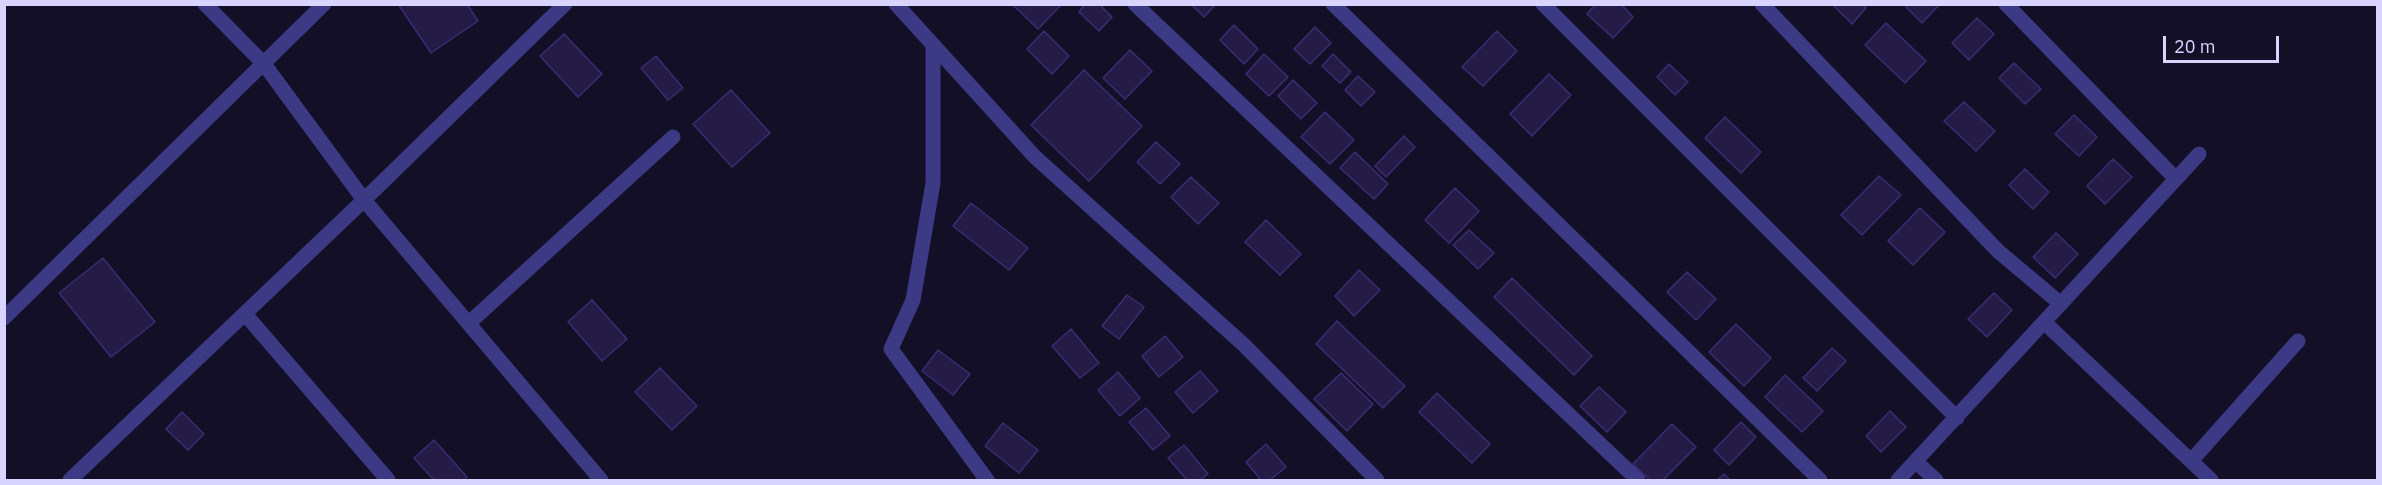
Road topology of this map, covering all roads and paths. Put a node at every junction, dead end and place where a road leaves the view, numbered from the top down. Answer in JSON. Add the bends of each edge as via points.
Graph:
{"nodes":[{"id":1,"x":205,"y":4,"type":"edge"},
{"id":2,"x":324,"y":4,"type":"edge"},
{"id":3,"x":565,"y":4,"type":"edge"},
{"id":4,"x":896,"y":4,"type":"edge"},
{"id":5,"x":1135,"y":4,"type":"edge"},
{"id":6,"x":1333,"y":4,"type":"edge"},
{"id":7,"x":1542,"y":4,"type":"edge"},
{"id":8,"x":1762,"y":4,"type":"edge"},
{"id":9,"x":2006,"y":4,"type":"edge"},
{"id":10,"x":933,"y":45,"type":"junction"},
{"id":11,"x":264,"y":64,"type":"junction"},
{"id":12,"x":673,"y":137,"type":"dead end"},
{"id":13,"x":2199,"y":154,"type":"dead end"},
{"id":14,"x":2176,"y":179,"type":"junction"},
{"id":15,"x":364,"y":200,"type":"junction"},
{"id":16,"x":2061,"y":304,"type":"junction"},
{"id":17,"x":245,"y":314,"type":"junction"},
{"id":18,"x":4,"y":318,"type":"edge"},
{"id":19,"x":2044,"y":322,"type":"junction"},
{"id":20,"x":469,"y":323,"type":"junction"},
{"id":21,"x":2298,"y":341,"type":"dead end"},
{"id":22,"x":1957,"y":418,"type":"junction"},
{"id":23,"x":2191,"y":461,"type":"junction"},
{"id":24,"x":1916,"y":462,"type":"junction"},
{"id":25,"x":74,"y":479,"type":"edge"},
{"id":26,"x":388,"y":480,"type":"edge"},
{"id":27,"x":601,"y":480,"type":"edge"},
{"id":28,"x":987,"y":480,"type":"edge"},
{"id":29,"x":1377,"y":480,"type":"edge"},
{"id":30,"x":1638,"y":480,"type":"edge"},
{"id":31,"x":1820,"y":480,"type":"edge"},
{"id":32,"x":1898,"y":480,"type":"edge"},
{"id":33,"x":1936,"y":480,"type":"edge"},
{"id":34,"x":2211,"y":480,"type":"edge"}],
"edges":[{"from":1,"to":11,"type":"street"},
{"from":2,"to":11,"type":"street"},
{"from":3,"to":15,"type":"street"},
{"from":4,"to":10,"type":"street"},
{"from":5,"to":30,"type":"street"},
{"from":6,"to":31,"type":"street"},
{"from":7,"to":22,"type":"street"},
{"from":8,"to":16,"type":"street","via":[[1998,251]]},
{"from":9,"to":14,"type":"street"},
{"from":10,"to":28,"type":"street","via":[[933,183],[913,300],[891,349]]},
{"from":10,"to":29,"type":"street","via":[[1035,157],[1244,345]]},
{"from":11,"to":15,"type":"street"},
{"from":11,"to":18,"type":"street"},
{"from":12,"to":20,"type":"street"},
{"from":13,"to":14,"type":"street"},
{"from":14,"to":16,"type":"street"},
{"from":15,"to":17,"type":"street"},
{"from":15,"to":20,"type":"street"},
{"from":16,"to":19,"type":"street"},
{"from":17,"to":25,"type":"street"},
{"from":17,"to":26,"type":"street"},
{"from":19,"to":22,"type":"street"},
{"from":19,"to":23,"type":"street"},
{"from":20,"to":27,"type":"street"},
{"from":21,"to":23,"type":"street"},
{"from":22,"to":24,"type":"street"},
{"from":23,"to":34,"type":"street"},
{"from":24,"to":32,"type":"street"},
{"from":24,"to":33,"type":"street"}]}
